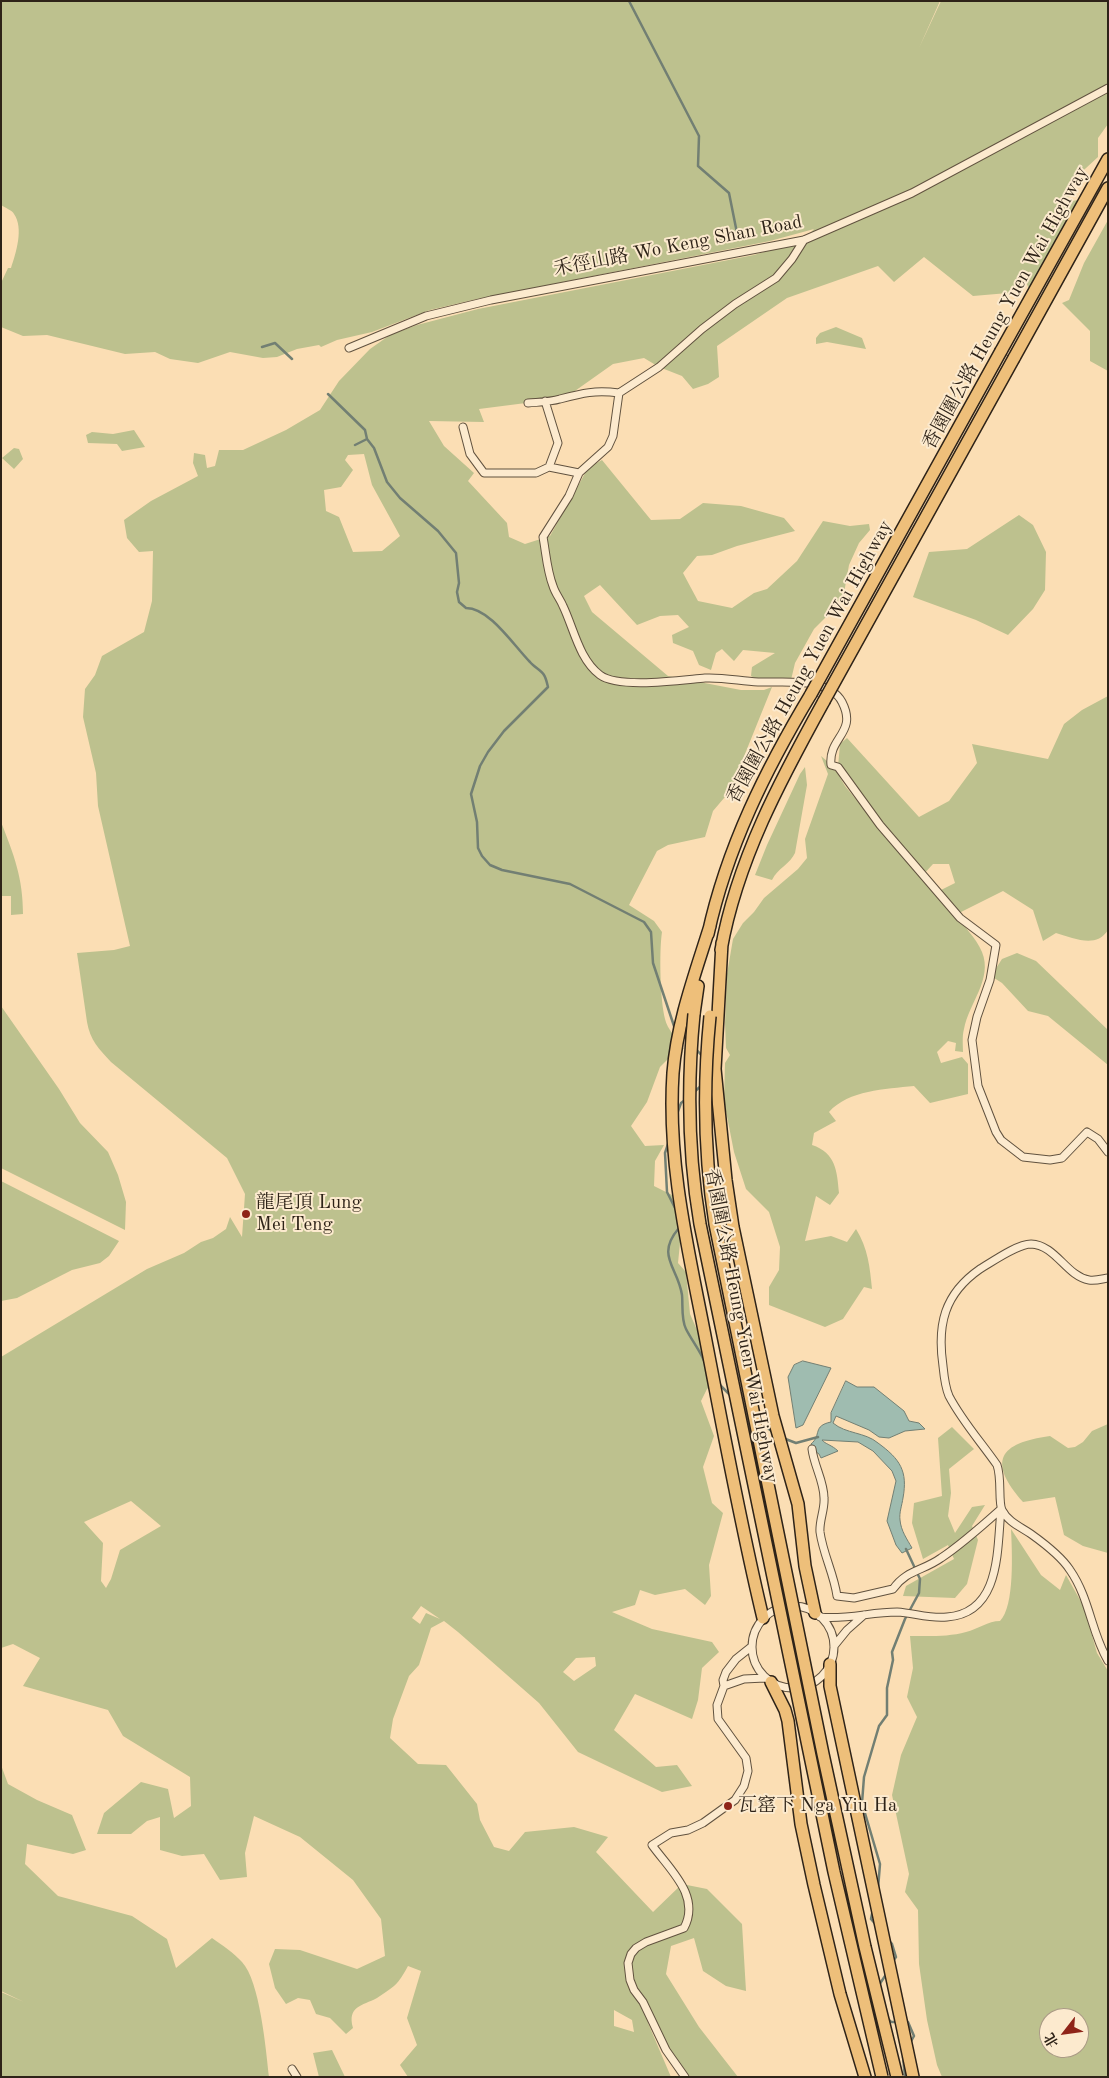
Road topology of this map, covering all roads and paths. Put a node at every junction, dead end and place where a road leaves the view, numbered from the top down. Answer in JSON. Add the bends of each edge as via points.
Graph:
{"nodes":[{"id":1,"x":1108,"y":88,"type":"edge"},
{"id":2,"x":1108,"y":159,"type":"edge"},
{"id":3,"x":1108,"y":188,"type":"edge"},
{"id":4,"x":804,"y":240,"type":"junction"},
{"id":5,"x":349,"y":348,"type":"dead end"},
{"id":6,"x":619,"y":393,"type":"junction"},
{"id":7,"x":545,"y":401,"type":"junction"},
{"id":8,"x":528,"y":403,"type":"dead end"},
{"id":9,"x":463,"y":427,"type":"dead end"},
{"id":10,"x":549,"y":467,"type":"junction"},
{"id":11,"x":580,"y":473,"type":"junction"},
{"id":12,"x":689,"y":1014,"type":"junction"},
{"id":13,"x":713,"y":1016,"type":"junction"},
{"id":14,"x":1108,"y":1152,"type":"edge"},
{"id":15,"x":1108,"y":1278,"type":"edge"},
{"id":16,"x":812,"y":1449,"type":"dead end"},
{"id":17,"x":1001,"y":1509,"type":"junction"},
{"id":18,"x":818,"y":1615,"type":"junction"},
{"id":19,"x":864,"y":1615,"type":"junction"},
{"id":20,"x":763,"y":1618,"type":"junction"},
{"id":21,"x":834,"y":1646,"type":"junction"},
{"id":22,"x":751,"y":1647,"type":"junction"},
{"id":23,"x":1108,"y":1661,"type":"edge"},
{"id":24,"x":830,"y":1664,"type":"junction"},
{"id":25,"x":768,"y":1680,"type":"junction"},
{"id":26,"x":724,"y":1686,"type":"junction"},
{"id":27,"x":292,"y":2069,"type":"dead end"},
{"id":28,"x":297,"y":2077,"type":"edge"},
{"id":29,"x":685,"y":2077,"type":"edge"},
{"id":30,"x":865,"y":2077,"type":"edge"},
{"id":31,"x":882,"y":2077,"type":"edge"},
{"id":32,"x":897,"y":2077,"type":"edge"},
{"id":33,"x":913,"y":2077,"type":"edge"}],
"edges":[{"from":1,"to":4,"type":"street","name":"禾徑山路 Wo Keng Shan Road","via":[[912,193]]},
{"from":2,"to":12,"type":"highway","name":"香園圍公路 Heung Yuen Wai Highway","bridge":true,"via":[[781,746],[747,814],[724,877]]},
{"from":3,"to":13,"type":"highway","name":"香園圍公路 Heung Yuen Wai Highway","bridge":true,"via":[[784,774],[757,832],[735,895],[722,943]]},
{"from":4,"to":5,"type":"street","name":"禾徑山路 Wo Keng Shan Road","via":[[491,300],[426,316]]},
{"from":4,"to":6,"type":"street","via":[[776,278],[735,304],[659,367]]},
{"from":6,"to":7,"type":"street","via":[[578,393]]},
{"from":6,"to":11,"type":"street","via":[[613,436],[608,447]]},
{"from":7,"to":8,"type":"street"},
{"from":7,"to":10,"type":"street","via":[[558,442]]},
{"from":9,"to":10,"type":"street","via":[[470,454],[484,473],[536,473]]},
{"from":10,"to":11,"type":"street"},
{"from":11,"to":14,"type":"street","via":[[543,537],[552,584],[588,662],[601,676],[618,682],[706,678],[798,682],[834,692],[842,702],[847,727],[832,747],[830,765],[838,767],[880,825],[960,918],[996,945],[990,980],[972,1040],[978,1086],[996,1132],[1022,1157],[1062,1158],[1087,1132],[1098,1139]]},
{"from":12,"to":20,"type":"highway","via":[[678,1036],[673,1074],[676,1179]]},
{"from":12,"to":31,"type":"highway","name":"香園圍公路 Heung Yuen Wai Highway","bridge":true,"via":[[691,1164],[700,1224],[834,1872]]},
{"from":13,"to":18,"type":"highway","via":[[715,1077],[727,1189],[773,1416],[798,1504],[805,1566]]},
{"from":13,"to":32,"type":"highway","name":"香園圍公路 Heung Yuen Wai Highway","bridge":true,"via":[[707,1049],[705,1118],[716,1224],[825,1764]]},
{"from":15,"to":17,"type":"street","via":[[1084,1279],[1051,1252],[1031,1244],[1015,1249],[972,1275],[955,1293],[943,1319],[941,1333],[948,1394],[997,1465],[1001,1475]]},
{"from":16,"to":17,"type":"street","via":[[823,1488],[820,1531],[837,1596],[854,1598],[893,1589],[901,1578],[943,1557]]},
{"from":17,"to":19,"type":"street","via":[[996,1563],[987,1593],[978,1605],[949,1617],[904,1613]]},
{"from":17,"to":23,"type":"street","via":[[1013,1523],[1052,1550],[1070,1568],[1084,1594],[1101,1650]]},
{"from":18,"to":19,"type":"street","via":[[840,1618]]},
{"from":18,"to":20,"type":"street","via":[[800,1606],[784,1606]]},
{"from":18,"to":21,"type":"street","via":[[829,1628]]},
{"from":19,"to":21,"type":"street"},
{"from":20,"to":22,"type":"street","via":[[754,1632]]},
{"from":21,"to":24,"type":"street"},
{"from":22,"to":25,"type":"street","via":[[755,1664]]},
{"from":22,"to":26,"type":"street","via":[[730,1667],[722,1680]]},
{"from":24,"to":25,"type":"street","via":[[820,1678],[805,1687],[788,1688]]},
{"from":24,"to":33,"type":"highway","via":[[830,1686]]},
{"from":25,"to":26,"type":"street","via":[[744,1678]]},
{"from":25,"to":30,"type":"highway","via":[[785,1710],[801,1824],[814,1885]]},
{"from":26,"to":29,"type":"street","via":[[717,1705],[718,1719],[746,1758],[748,1771],[744,1786],[734,1800],[703,1823],[671,1833],[652,1845],[687,1894],[689,1919],[684,1928],[636,1948],[628,1962],[634,1990],[666,2050]]},
{"from":27,"to":28,"type":"street"}]}
